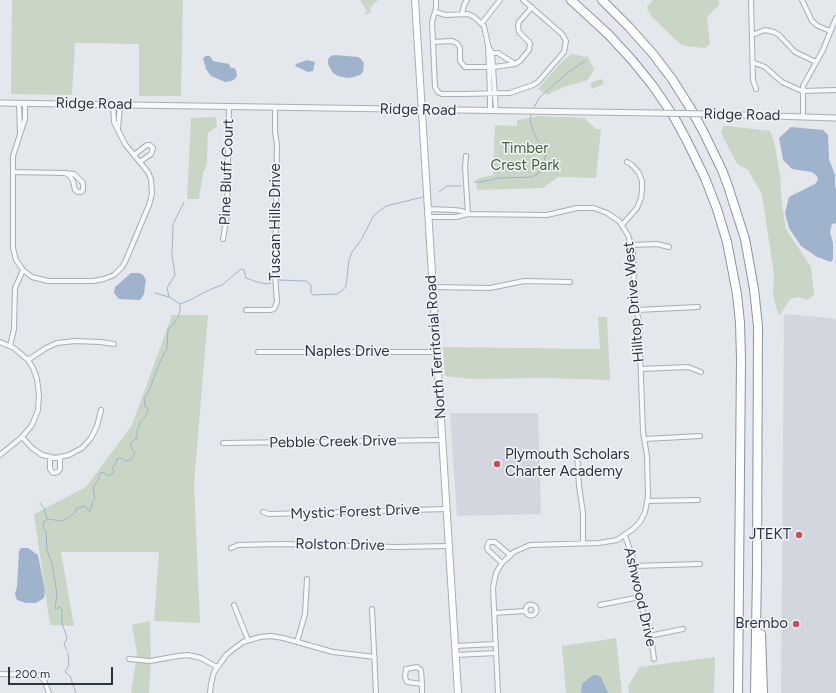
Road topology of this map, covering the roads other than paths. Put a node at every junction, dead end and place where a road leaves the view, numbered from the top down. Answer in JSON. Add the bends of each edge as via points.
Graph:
{"nodes":[{"id":1,"x":415,"y":0,"type":"edge"},
{"id":2,"x":436,"y":0,"type":"edge"},
{"id":3,"x":467,"y":0,"type":"edge"},
{"id":4,"x":500,"y":0,"type":"edge"},
{"id":5,"x":523,"y":0,"type":"edge"},
{"id":6,"x":571,"y":0,"type":"edge"},
{"id":7,"x":602,"y":0,"type":"edge"},
{"id":8,"x":752,"y":0,"type":"edge"},
{"id":9,"x":802,"y":0,"type":"edge"},
{"id":10,"x":532,"y":7,"type":"junction"},
{"id":11,"x":435,"y":12,"type":"junction"},
{"id":12,"x":462,"y":14,"type":"junction"},
{"id":13,"x":836,"y":18,"type":"edge"},
{"id":14,"x":482,"y":23,"type":"junction"},
{"id":15,"x":830,"y":31,"type":"junction"},
{"id":16,"x":752,"y":34,"type":"junction"},
{"id":17,"x":433,"y":42,"type":"junction"},
{"id":18,"x":488,"y":45,"type":"junction"},
{"id":19,"x":492,"y":53,"type":"junction"},
{"id":20,"x":752,"y":62,"type":"junction"},
{"id":21,"x":816,"y":62,"type":"junction"},
{"id":22,"x":515,"y":64,"type":"junction"},
{"id":23,"x":491,"y":67,"type":"junction"},
{"id":24,"x":756,"y":89,"type":"dead end"},
{"id":25,"x":836,"y":90,"type":"edge"},
{"id":26,"x":802,"y":91,"type":"junction"},
{"id":27,"x":493,"y":94,"type":"junction"},
{"id":28,"x":0,"y":103,"type":"edge"},
{"id":29,"x":22,"y":103,"type":"junction"},
{"id":30,"x":113,"y":104,"type":"junction"},
{"id":31,"x":120,"y":104,"type":"junction"},
{"id":32,"x":229,"y":106,"type":"junction"},
{"id":33,"x":275,"y":107,"type":"junction"},
{"id":34,"x":421,"y":110,"type":"junction"},
{"id":35,"x":493,"y":111,"type":"junction"},
{"id":36,"x":803,"y":117,"type":"junction"},
{"id":37,"x":836,"y":118,"type":"edge"},
{"id":38,"x":118,"y":129,"type":"junction"},
{"id":39,"x":134,"y":155,"type":"junction"},
{"id":40,"x":466,"y":156,"type":"dead end"},
{"id":41,"x":140,"y":162,"type":"junction"},
{"id":42,"x":627,"y":162,"type":"dead end"},
{"id":43,"x":13,"y":172,"type":"junction"},
{"id":44,"x":65,"y":173,"type":"junction"},
{"id":45,"x":428,"y":209,"type":"junction"},
{"id":46,"x":468,"y":214,"type":"junction"},
{"id":47,"x":428,"y":217,"type":"junction"},
{"id":48,"x":622,"y":225,"type":"junction"},
{"id":49,"x":223,"y":239,"type":"dead end"},
{"id":50,"x":632,"y":245,"type":"junction"},
{"id":51,"x":669,"y":247,"type":"dead end"},
{"id":52,"x":23,"y":270,"type":"junction"},
{"id":53,"x":570,"y":282,"type":"dead end"},
{"id":54,"x":432,"y":287,"type":"junction"},
{"id":55,"x":698,"y":307,"type":"dead end"},
{"id":56,"x":246,"y":310,"type":"dead end"},
{"id":57,"x":637,"y":310,"type":"junction"},
{"id":58,"x":0,"y":342,"type":"edge"},
{"id":59,"x":114,"y":344,"type":"dead end"},
{"id":60,"x":10,"y":346,"type":"junction"},
{"id":61,"x":258,"y":352,"type":"dead end"},
{"id":62,"x":436,"y":352,"type":"junction"},
{"id":63,"x":28,"y":360,"type":"junction"},
{"id":64,"x":641,"y":369,"type":"junction"},
{"id":65,"x":701,"y":372,"type":"dead end"},
{"id":66,"x":101,"y":410,"type":"dead end"},
{"id":67,"x":700,"y":436,"type":"dead end"},
{"id":68,"x":22,"y":437,"type":"junction"},
{"id":69,"x":645,"y":439,"type":"junction"},
{"id":70,"x":442,"y":440,"type":"junction"},
{"id":71,"x":223,"y":443,"type":"dead end"},
{"id":72,"x":577,"y":453,"type":"dead end"},
{"id":73,"x":0,"y":455,"type":"edge"},
{"id":74,"x":50,"y":457,"type":"junction"},
{"id":75,"x":60,"y":458,"type":"junction"},
{"id":76,"x":698,"y":500,"type":"dead end"},
{"id":77,"x":648,"y":501,"type":"junction"},
{"id":78,"x":447,"y":509,"type":"junction"},
{"id":79,"x":263,"y":512,"type":"dead end"},
{"id":80,"x":625,"y":536,"type":"junction"},
{"id":81,"x":583,"y":543,"type":"junction"},
{"id":82,"x":449,"y":546,"type":"junction"},
{"id":83,"x":231,"y":548,"type":"dead end"},
{"id":84,"x":510,"y":555,"type":"junction"},
{"id":85,"x":502,"y":563,"type":"junction"},
{"id":86,"x":700,"y":564,"type":"dead end"},
{"id":87,"x":634,"y":566,"type":"junction"},
{"id":88,"x":757,"y":571,"type":"junction"},
{"id":89,"x":307,"y":579,"type":"dead end"},
{"id":90,"x":740,"y":590,"type":"junction"},
{"id":91,"x":640,"y":597,"type":"junction"},
{"id":92,"x":234,"y":605,"type":"dead end"},
{"id":93,"x":600,"y":605,"type":"dead end"},
{"id":94,"x":372,"y":608,"type":"dead end"},
{"id":95,"x":525,"y":611,"type":"dead end"},
{"id":96,"x":494,"y":613,"type":"junction"},
{"id":97,"x":683,"y":629,"type":"dead end"},
{"id":98,"x":649,"y":636,"type":"junction"},
{"id":99,"x":248,"y":640,"type":"junction"},
{"id":100,"x":297,"y":642,"type":"junction"},
{"id":101,"x":496,"y":644,"type":"junction"},
{"id":102,"x":455,"y":646,"type":"junction"},
{"id":103,"x":496,"y":653,"type":"junction"},
{"id":104,"x":456,"y":655,"type":"junction"},
{"id":105,"x":375,"y":657,"type":"junction"},
{"id":106,"x":129,"y":659,"type":"dead end"},
{"id":107,"x":654,"y":659,"type":"dead end"},
{"id":108,"x":217,"y":667,"type":"junction"},
{"id":109,"x":0,"y":674,"type":"edge"},
{"id":110,"x":422,"y":684,"type":"junction"},
{"id":111,"x":49,"y":693,"type":"edge"},
{"id":112,"x":210,"y":693,"type":"edge"},
{"id":113,"x":376,"y":693,"type":"edge"},
{"id":114,"x":422,"y":693,"type":"edge"},
{"id":115,"x":458,"y":693,"type":"edge"},
{"id":116,"x":498,"y":693,"type":"edge"},
{"id":117,"x":733,"y":693,"type":"edge"},
{"id":118,"x":738,"y":693,"type":"edge"},
{"id":119,"x":755,"y":693,"type":"edge"},
{"id":120,"x":763,"y":693,"type":"edge"}],
"edges":[{"from":1,"to":34,"type":"main road","name":"North Territorial Road"},
{"from":2,"to":11,"type":"street"},
{"from":3,"to":12,"type":"street"},
{"from":4,"to":14,"type":"street"},
{"from":5,"to":10,"type":"street"},
{"from":6,"to":90,"type":"highway","via":[[624,51],[669,111],[697,161],[722,223],[735,280],[740,323]]},
{"from":7,"to":88,"type":"highway","via":[[652,54],[691,109],[722,170],[745,239],[758,326]]},
{"from":8,"to":16,"type":"street"},
{"from":9,"to":15,"type":"street","via":[[812,21]]},
{"from":10,"to":22,"type":"street","via":[[518,26],[519,32],[529,41],[529,50]]},
{"from":10,"to":27,"type":"street","via":[[562,34],[566,41],[565,50],[536,84],[514,92]]},
{"from":11,"to":12,"type":"street","via":[[446,15]]},
{"from":11,"to":17,"type":"street","via":[[432,22]]},
{"from":12,"to":14,"type":"street","via":[[472,15]]},
{"from":13,"to":15,"type":"street"},
{"from":14,"to":18,"type":"street","via":[[486,30]]},
{"from":15,"to":21,"type":"street"},
{"from":16,"to":20,"type":"street"},
{"from":16,"to":21,"type":"street","via":[[765,30],[774,32],[795,52]]},
{"from":17,"to":23,"type":"street","via":[[452,40],[458,43],[460,61],[465,67]]},
{"from":17,"to":27,"type":"street","via":[[435,87],[438,92]]},
{"from":18,"to":19,"type":"street"},
{"from":18,"to":23,"type":"street"},
{"from":19,"to":22,"type":"street","via":[[498,53]]},
{"from":19,"to":23,"type":"street"},
{"from":20,"to":24,"type":"street"},
{"from":20,"to":26,"type":"street","via":[[765,67],[782,82]]},
{"from":21,"to":26,"type":"street"},
{"from":22,"to":23,"type":"street"},
{"from":23,"to":27,"type":"street"},
{"from":25,"to":26,"type":"street"},
{"from":26,"to":36,"type":"street"},
{"from":27,"to":35,"type":"street"},
{"from":28,"to":29,"type":"street","name":"Ridge Road"},
{"from":29,"to":30,"type":"street","name":"Ridge Road"},
{"from":29,"to":43,"type":"street","via":[[20,134],[14,150]]},
{"from":30,"to":31,"type":"street","name":"Ridge Road"},
{"from":30,"to":38,"type":"street","via":[[114,122]]},
{"from":31,"to":32,"type":"street","name":"Ridge Road"},
{"from":31,"to":38,"type":"street"},
{"from":32,"to":33,"type":"street","name":"Ridge Road"},
{"from":32,"to":49,"type":"street","name":"Pine Bluff Court","via":[[227,215]]},
{"from":33,"to":34,"type":"street","name":"Ridge Road"},
{"from":33,"to":56,"type":"street","name":"Tuscan Hills Drive","via":[[277,302],[274,309]]},
{"from":34,"to":35,"type":"street","name":"Ridge Road"},
{"from":34,"to":45,"type":"main road","name":"North Territorial Road"},
{"from":35,"to":36,"type":"street","name":"Ridge Road","bridge":true},
{"from":36,"to":37,"type":"street","name":"Ridge Road"},
{"from":38,"to":39,"type":"street","via":[[123,141]]},
{"from":39,"to":41,"type":"street"},
{"from":39,"to":41,"type":"street","via":[[147,145],[153,148],[151,154]]},
{"from":40,"to":46,"type":"street"},
{"from":41,"to":52,"type":"street","via":[[151,179],[152,198],[126,260],[118,271],[99,280],[48,281],[36,278]]},
{"from":42,"to":48,"type":"street","via":[[639,172],[642,190],[637,208]]},
{"from":43,"to":44,"type":"street"},
{"from":43,"to":52,"type":"street","via":[[13,248],[16,260]]},
{"from":44,"to":44,"type":"street","via":[[73,181],[75,190],[81,192],[82,184],[74,174]]},
{"from":45,"to":46,"type":"street","name":"Hilltop Drive West","via":[[462,211]]},
{"from":45,"to":47,"type":"main road","name":"North Territorial Road"},
{"from":46,"to":47,"type":"street","name":"Hilltop Drive West","via":[[456,217]]},
{"from":46,"to":48,"type":"street","name":"Hilltop Drive West","via":[[547,215],[588,207],[607,213]]},
{"from":47,"to":54,"type":"main road","name":"North Territorial Road"},
{"from":48,"to":50,"type":"street","name":"Hilltop Drive West"},
{"from":50,"to":51,"type":"street","via":[[657,244]]},
{"from":50,"to":57,"type":"street","name":"Hilltop Drive West"},
{"from":52,"to":60,"type":"street","via":[[15,288],[14,329]]},
{"from":53,"to":54,"type":"street","via":[[524,281],[490,288]]},
{"from":54,"to":62,"type":"main road","name":"North Territorial Road"},
{"from":55,"to":57,"type":"street"},
{"from":57,"to":64,"type":"street","name":"Hilltop Drive West"},
{"from":58,"to":60,"type":"street"},
{"from":59,"to":63,"type":"street","via":[[57,343]]},
{"from":60,"to":63,"type":"street"},
{"from":61,"to":62,"type":"street","name":"Naples Drive"},
{"from":62,"to":70,"type":"main road","name":"North Territorial Road"},
{"from":63,"to":68,"type":"street","via":[[37,379],[39,400],[34,420]]},
{"from":64,"to":65,"type":"street","via":[[688,367]]},
{"from":64,"to":69,"type":"street","name":"Hilltop Drive West"},
{"from":66,"to":75,"type":"street","via":[[97,426],[88,441],[73,454]]},
{"from":67,"to":69,"type":"street"},
{"from":68,"to":73,"type":"street"},
{"from":68,"to":74,"type":"street","via":[[35,450]]},
{"from":69,"to":77,"type":"street","name":"Hilltop Drive West"},
{"from":70,"to":71,"type":"street","name":"Pebble Creek Drive"},
{"from":70,"to":78,"type":"main road","name":"North Territorial Road"},
{"from":72,"to":81,"type":"street"},
{"from":74,"to":75,"type":"street"},
{"from":74,"to":75,"type":"street","via":[[50,470],[53,473],[60,469]]},
{"from":76,"to":77,"type":"street"},
{"from":77,"to":80,"type":"street","via":[[640,522]]},
{"from":78,"to":79,"type":"street","name":"Mystic Forest Drive","via":[[269,514]]},
{"from":78,"to":82,"type":"main road","name":"North Territorial Road"},
{"from":80,"to":81,"type":"street","via":[[609,542]]},
{"from":80,"to":87,"type":"street","name":"Ashwood Drive"},
{"from":81,"to":84,"type":"street","via":[[530,545]]},
{"from":82,"to":83,"type":"street","name":"Rolston Drive","via":[[281,544],[238,545]]},
{"from":82,"to":102,"type":"main road","name":"North Territorial Road"},
{"from":84,"to":85,"type":"street"},
{"from":84,"to":85,"type":"street","via":[[495,542],[489,542],[488,550]]},
{"from":85,"to":96,"type":"street","via":[[493,584]]},
{"from":86,"to":87,"type":"street"},
{"from":87,"to":91,"type":"street","name":"Ashwood Drive"},
{"from":88,"to":119,"type":"highway"},
{"from":88,"to":120,"type":"highway"},
{"from":89,"to":100,"type":"street","via":[[305,614]]},
{"from":90,"to":117,"type":"highway"},
{"from":90,"to":118,"type":"highway"},
{"from":91,"to":93,"type":"street"},
{"from":91,"to":98,"type":"street","name":"Ashwood Drive"},
{"from":92,"to":99,"type":"street"},
{"from":94,"to":105,"type":"street"},
{"from":95,"to":96,"type":"street"},
{"from":96,"to":101,"type":"street"},
{"from":97,"to":98,"type":"street"},
{"from":98,"to":107,"type":"street","name":"Ashwood Drive"},
{"from":99,"to":100,"type":"street","via":[[271,636]]},
{"from":99,"to":108,"type":"street","via":[[230,651]]},
{"from":100,"to":105,"type":"street","via":[[333,652]]},
{"from":101,"to":102,"type":"street"},
{"from":101,"to":103,"type":"street"},
{"from":102,"to":104,"type":"main road","name":"North Territorial Road"},
{"from":103,"to":104,"type":"street"},
{"from":103,"to":116,"type":"street"},
{"from":104,"to":115,"type":"main road","name":"North Territorial Road"},
{"from":105,"to":113,"type":"street"},
{"from":106,"to":108,"type":"street","via":[[150,661],[188,655],[201,658]]},
{"from":108,"to":112,"type":"street"},
{"from":109,"to":111,"type":"street","via":[[39,675]]},
{"from":110,"to":110,"type":"street","via":[[421,670],[417,667],[406,669],[407,682]]},
{"from":110,"to":114,"type":"street"}]}
